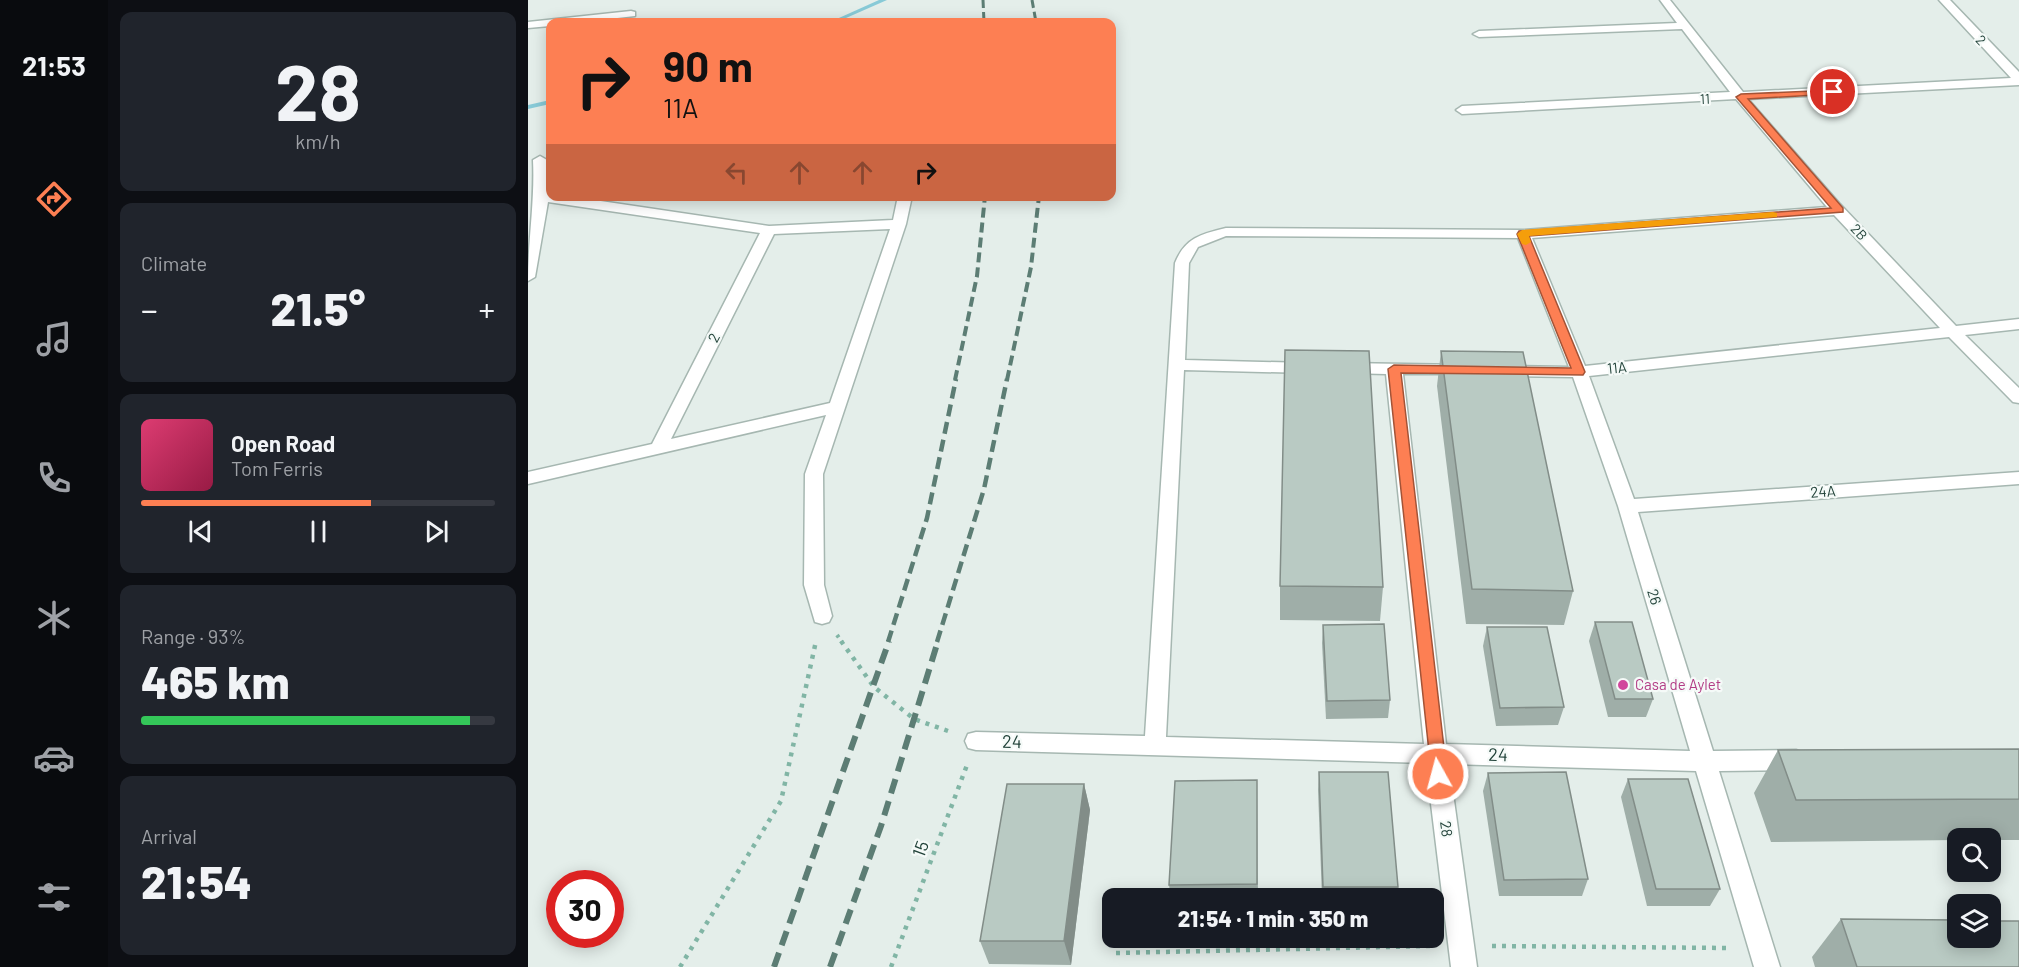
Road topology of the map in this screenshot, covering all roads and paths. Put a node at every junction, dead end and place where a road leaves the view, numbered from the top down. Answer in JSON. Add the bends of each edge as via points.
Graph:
{"nodes":[{"id":1,"x":1665,"y":0,"type":"edge"},
{"id":2,"x":1944,"y":0,"type":"edge"},
{"id":3,"x":631,"y":14,"type":"dead end"},
{"id":4,"x":594,"y":18,"type":"edge"},
{"id":5,"x":546,"y":23,"type":"edge"},
{"id":6,"x":528,"y":25,"type":"edge"},
{"id":7,"x":1684,"y":26,"type":"junction"},
{"id":8,"x":1479,"y":34,"type":"dead end"},
{"id":9,"x":2019,"y":80,"type":"edge"},
{"id":10,"x":1741,"y":97,"type":"junction"},
{"id":11,"x":1462,"y":110,"type":"dead end"},
{"id":12,"x":540,"y":160,"type":"dead end"},
{"id":13,"x":542,"y":196,"type":"junction"},
{"id":14,"x":546,"y":197,"type":"edge"},
{"id":15,"x":575,"y":201,"type":"edge"},
{"id":16,"x":904,"y":201,"type":"edge"},
{"id":17,"x":1839,"y":210,"type":"junction"},
{"id":18,"x":899,"y":224,"type":"junction"},
{"id":19,"x":769,"y":230,"type":"junction"},
{"id":20,"x":532,"y":232,"type":"edge"},
{"id":21,"x":1522,"y":234,"type":"junction"},
{"id":22,"x":528,"y":277,"type":"edge"},
{"id":23,"x":2019,"y":324,"type":"edge"},
{"id":24,"x":1951,"y":331,"type":"junction"},
{"id":25,"x":1177,"y":366,"type":"junction"},
{"id":26,"x":1394,"y":369,"type":"junction"},
{"id":27,"x":1579,"y":372,"type":"junction"},
{"id":28,"x":2019,"y":398,"type":"edge"},
{"id":29,"x":836,"y":407,"type":"junction"},
{"id":30,"x":658,"y":446,"type":"junction"},
{"id":31,"x":528,"y":478,"type":"edge"},
{"id":32,"x":2019,"y":478,"type":"edge"},
{"id":33,"x":1627,"y":506,"type":"junction"},
{"id":34,"x":822,"y":616,"type":"junction"},
{"id":35,"x":976,"y":741,"type":"junction"},
{"id":36,"x":1155,"y":744,"type":"junction"},
{"id":37,"x":1436,"y":753,"type":"junction"},
{"id":38,"x":1820,"y":760,"type":"edge"},
{"id":39,"x":1702,"y":761,"type":"junction"},
{"id":40,"x":680,"y":967,"type":"edge"},
{"id":41,"x":891,"y":967,"type":"edge"},
{"id":42,"x":1464,"y":967,"type":"edge"},
{"id":43,"x":1767,"y":967,"type":"edge"}],
"edges":[{"from":1,"to":7,"type":"street","name":"2B"},
{"from":2,"to":9,"type":"street","name":"2"},
{"from":3,"to":4,"type":"street"},
{"from":5,"to":6,"type":"street"},
{"from":7,"to":8,"type":"street"},
{"from":7,"to":10,"type":"street","name":"2B"},
{"from":9,"to":10,"type":"street","name":"11"},
{"from":10,"to":11,"type":"street","name":"11"},
{"from":10,"to":17,"type":"street","name":"2B"},
{"from":12,"to":13,"type":"street"},
{"from":13,"to":14,"type":"street"},
{"from":13,"to":20,"type":"street"},
{"from":15,"to":19,"type":"street"},
{"from":16,"to":18,"type":"street"},
{"from":17,"to":21,"type":"street"},
{"from":17,"to":24,"type":"street","name":"2B"},
{"from":18,"to":19,"type":"street"},
{"from":18,"to":29,"type":"street"},
{"from":19,"to":30,"type":"street","name":"2"},
{"from":20,"to":22,"type":"street"},
{"from":21,"to":25,"type":"street","via":[[1226,232],[1200,239],[1187,247],[1182,263]]},
{"from":21,"to":27,"type":"street","name":"26"},
{"from":23,"to":24,"type":"street","name":"11A"},
{"from":24,"to":27,"type":"street","name":"11A"},
{"from":24,"to":28,"type":"street","name":"2B"},
{"from":25,"to":26,"type":"street","name":"11A"},
{"from":25,"to":36,"type":"street"},
{"from":26,"to":27,"type":"street","name":"11A"},
{"from":26,"to":37,"type":"street","name":"28"},
{"from":27,"to":33,"type":"street","name":"26"},
{"from":29,"to":30,"type":"street"},
{"from":29,"to":34,"type":"street","via":[[814,474],[814,585]]},
{"from":30,"to":31,"type":"street"},
{"from":32,"to":33,"type":"street","name":"24A"},
{"from":33,"to":39,"type":"street","name":"26"},
{"from":34,"to":35,"type":"path","via":[[874,687],[914,719]]},
{"from":34,"to":40,"type":"path","via":[[781,801]]},
{"from":35,"to":36,"type":"street","name":"24"},
{"from":35,"to":41,"type":"path","name":"15"},
{"from":36,"to":37,"type":"street","name":"24"},
{"from":37,"to":39,"type":"street","name":"24"},
{"from":37,"to":42,"type":"street","name":"28"},
{"from":38,"to":39,"type":"street","name":"24"},
{"from":39,"to":43,"type":"street","name":"26"}]}
